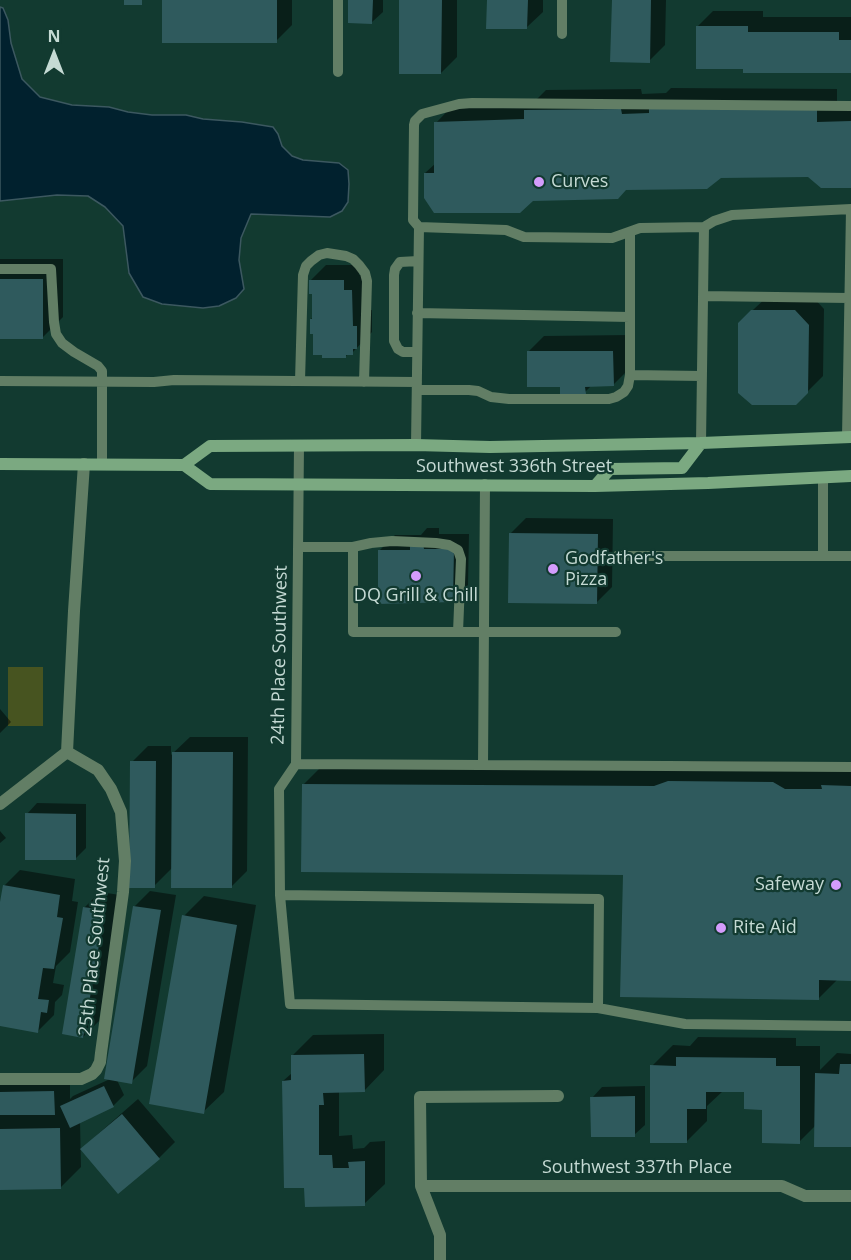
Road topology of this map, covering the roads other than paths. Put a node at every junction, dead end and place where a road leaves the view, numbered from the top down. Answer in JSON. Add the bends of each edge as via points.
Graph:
{"nodes":[{"id":1,"x":338,"y":0,"type":"edge"},
{"id":2,"x":562,"y":0,"type":"edge"},
{"id":3,"x":562,"y":34,"type":"dead end"},
{"id":4,"x":338,"y":72,"type":"dead end"},
{"id":5,"x":851,"y":105,"type":"edge"},
{"id":6,"x":419,"y":227,"type":"junction"},
{"id":7,"x":704,"y":227,"type":"junction"},
{"id":8,"x":630,"y":232,"type":"junction"},
{"id":9,"x":418,"y":261,"type":"junction"},
{"id":10,"x":0,"y":268,"type":"edge"},
{"id":11,"x":850,"y":285,"type":"edge"},
{"id":12,"x":703,"y":297,"type":"junction"},
{"id":13,"x":849,"y":298,"type":"junction"},
{"id":14,"x":417,"y":313,"type":"junction"},
{"id":15,"x":630,"y":317,"type":"junction"},
{"id":16,"x":417,"y":352,"type":"junction"},
{"id":17,"x":630,"y":375,"type":"junction"},
{"id":18,"x":702,"y":376,"type":"junction"},
{"id":19,"x":0,"y":381,"type":"edge"},
{"id":20,"x":300,"y":381,"type":"junction"},
{"id":21,"x":102,"y":382,"type":"junction"},
{"id":22,"x":364,"y":382,"type":"junction"},
{"id":23,"x":417,"y":386,"type":"junction"},
{"id":24,"x":849,"y":437,"type":"edge"},
{"id":25,"x":701,"y":443,"type":"junction"},
{"id":26,"x":416,"y":445,"type":"junction"},
{"id":27,"x":299,"y":446,"type":"junction"},
{"id":28,"x":0,"y":464,"type":"edge"},
{"id":29,"x":84,"y":464,"type":"junction"},
{"id":30,"x":102,"y":465,"type":"junction"},
{"id":31,"x":184,"y":465,"type":"junction"},
{"id":32,"x":851,"y":476,"type":"edge"},
{"id":33,"x":823,"y":478,"type":"junction"},
{"id":34,"x":298,"y":484,"type":"junction"},
{"id":35,"x":485,"y":484,"type":"junction"},
{"id":36,"x":595,"y":486,"type":"junction"},
{"id":37,"x":298,"y":547,"type":"junction"},
{"id":38,"x":353,"y":547,"type":"junction"},
{"id":39,"x":617,"y":556,"type":"dead end"},
{"id":40,"x":823,"y":556,"type":"junction"},
{"id":41,"x":851,"y":556,"type":"edge"},
{"id":42,"x":458,"y":633,"type":"junction"},
{"id":43,"x":484,"y":633,"type":"junction"},
{"id":44,"x":616,"y":633,"type":"dead end"},
{"id":45,"x":67,"y":752,"type":"junction"},
{"id":46,"x":296,"y":764,"type":"junction"},
{"id":47,"x":483,"y":765,"type":"junction"},
{"id":48,"x":851,"y":767,"type":"edge"},
{"id":49,"x":0,"y":804,"type":"edge"},
{"id":50,"x":280,"y":896,"type":"junction"},
{"id":51,"x":598,"y":1008,"type":"junction"},
{"id":52,"x":851,"y":1026,"type":"edge"},
{"id":53,"x":0,"y":1079,"type":"edge"},
{"id":54,"x":558,"y":1096,"type":"dead end"},
{"id":55,"x":421,"y":1185,"type":"junction"},
{"id":56,"x":851,"y":1196,"type":"edge"},
{"id":57,"x":440,"y":1260,"type":"edge"}],
"edges":[{"from":1,"to":4,"type":"lane"},
{"from":2,"to":3,"type":"lane"},
{"from":5,"to":6,"type":"lane","via":[[472,103],[422,114],[414,125],[413,220]]},
{"from":6,"to":8,"type":"lane","via":[[506,230],[524,237],[562,238],[612,238]]},
{"from":6,"to":9,"type":"lane"},
{"from":7,"to":8,"type":"lane","via":[[640,228]]},
{"from":7,"to":11,"type":"lane","via":[[732,215],[851,209]]},
{"from":7,"to":12,"type":"lane"},
{"from":8,"to":15,"type":"lane"},
{"from":9,"to":14,"type":"lane"},
{"from":9,"to":16,"type":"lane","via":[[400,262],[393,275],[393,341],[403,352]]},
{"from":10,"to":21,"type":"lane","via":[[51,268],[56,334],[62,343],[98,366]]},
{"from":11,"to":13,"type":"lane"},
{"from":12,"to":13,"type":"lane"},
{"from":12,"to":18,"type":"lane"},
{"from":13,"to":24,"type":"lane"},
{"from":14,"to":15,"type":"lane"},
{"from":14,"to":16,"type":"lane"},
{"from":15,"to":17,"type":"lane"},
{"from":16,"to":23,"type":"lane"},
{"from":17,"to":18,"type":"lane"},
{"from":17,"to":23,"type":"lane","via":[[624,393],[609,399],[509,399],[478,391]]},
{"from":18,"to":25,"type":"lane"},
{"from":19,"to":21,"type":"lane"},
{"from":20,"to":21,"type":"lane"},
{"from":20,"to":22,"type":"lane"},
{"from":20,"to":22,"type":"lane","via":[[303,275],[311,261],[327,253],[353,259],[365,273]]},
{"from":21,"to":30,"type":"lane"},
{"from":22,"to":23,"type":"lane"},
{"from":23,"to":26,"type":"lane"},
{"from":24,"to":25,"type":"main road","name":"Southwest 336th Street"},
{"from":25,"to":26,"type":"main road","name":"Southwest 336th Street"},
{"from":25,"to":36,"type":"main road","via":[[682,468],[610,469]]},
{"from":26,"to":27,"type":"main road","name":"Southwest 336th Street"},
{"from":27,"to":31,"type":"main road","name":"Southwest 336th Street","via":[[210,446]]},
{"from":27,"to":34,"type":"lane","name":"24th Place Southwest"},
{"from":28,"to":29,"type":"main road"},
{"from":29,"to":30,"type":"main road"},
{"from":29,"to":45,"type":"street"},
{"from":30,"to":31,"type":"main road"},
{"from":31,"to":34,"type":"main road","name":"Southwest 336th Street","via":[[210,484]]},
{"from":32,"to":33,"type":"main road","name":"Southwest 336th Street"},
{"from":33,"to":36,"type":"main road","name":"Southwest 336th Street"},
{"from":33,"to":40,"type":"lane"},
{"from":34,"to":35,"type":"main road","name":"Southwest 336th Street"},
{"from":34,"to":37,"type":"lane","name":"24th Place Southwest"},
{"from":35,"to":36,"type":"main road","name":"Southwest 336th Street"},
{"from":35,"to":43,"type":"lane"},
{"from":37,"to":38,"type":"lane"},
{"from":37,"to":46,"type":"lane","name":"24th Place Southwest"},
{"from":38,"to":42,"type":"lane","via":[[371,543],[436,543],[458,550]]},
{"from":38,"to":42,"type":"lane","via":[[353,633]]},
{"from":39,"to":40,"type":"lane"},
{"from":40,"to":41,"type":"lane"},
{"from":42,"to":43,"type":"lane"},
{"from":43,"to":44,"type":"lane"},
{"from":43,"to":47,"type":"lane"},
{"from":45,"to":49,"type":"street"},
{"from":45,"to":53,"type":"street","name":"25th Place Southwest","via":[[99,770],[121,812],[123,892],[100,1062],[92,1074],[81,1079]]},
{"from":46,"to":47,"type":"lane"},
{"from":46,"to":50,"type":"lane","name":"24th Place Southwest","via":[[279,789]]},
{"from":47,"to":48,"type":"lane"},
{"from":50,"to":51,"type":"lane","name":"24th Place Southwest","via":[[290,1004]]},
{"from":50,"to":51,"type":"lane","via":[[598,899]]},
{"from":51,"to":52,"type":"lane","via":[[685,1024]]},
{"from":54,"to":55,"type":"street","via":[[420,1097]]},
{"from":55,"to":56,"type":"street","name":"Southwest 337th Place","via":[[782,1185],[805,1196]]},
{"from":55,"to":57,"type":"street","via":[[440,1235]]}]}
